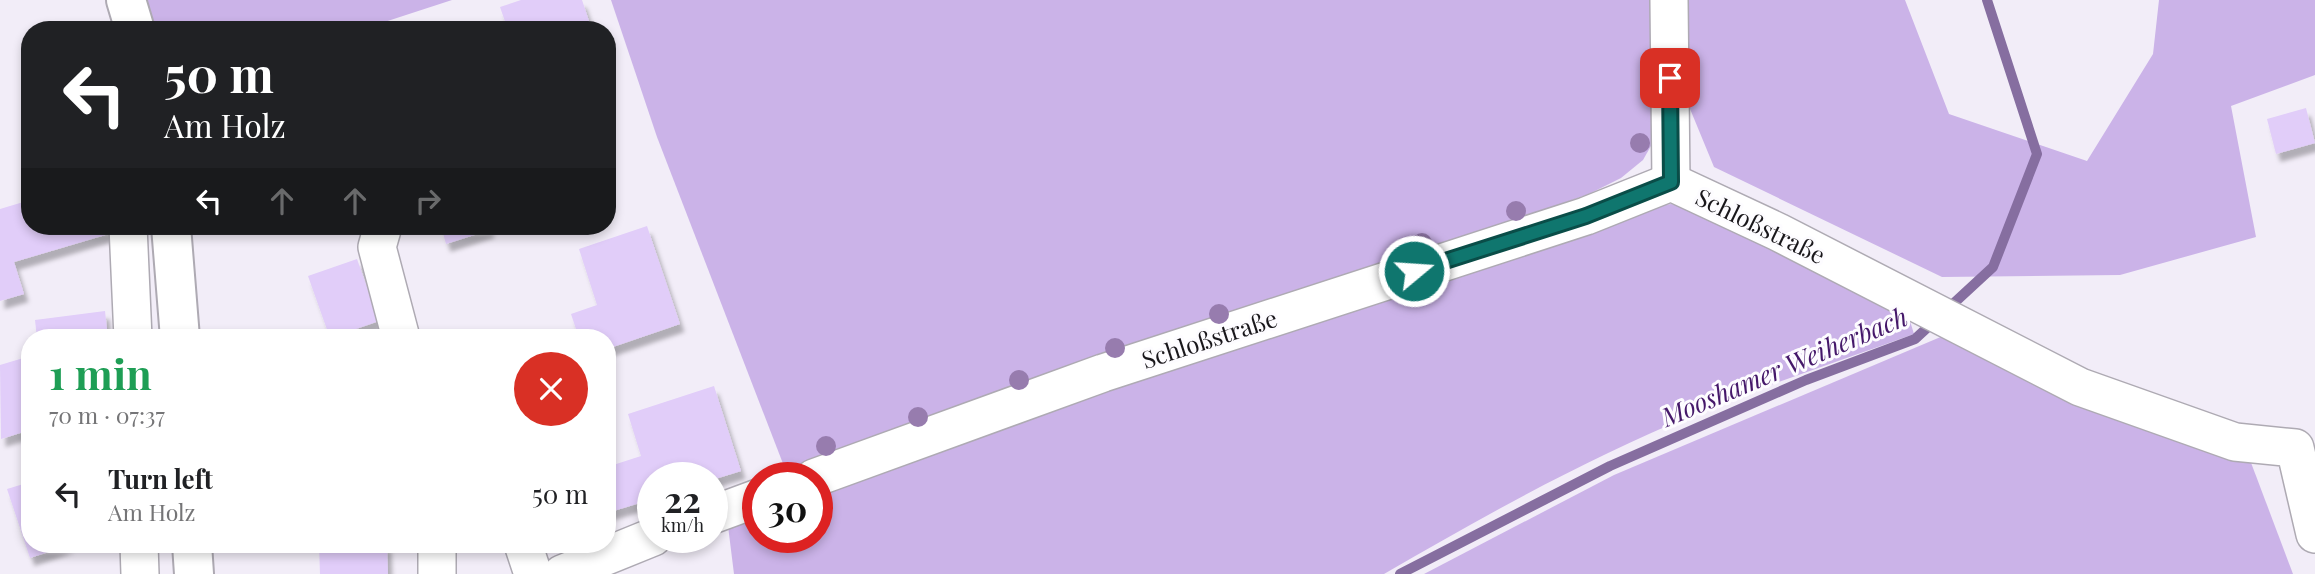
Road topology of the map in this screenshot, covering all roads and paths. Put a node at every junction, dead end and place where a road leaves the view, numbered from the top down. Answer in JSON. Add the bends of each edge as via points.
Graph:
{"nodes":[{"id":1,"x":126,"y":0,"type":"edge"},
{"id":2,"x":1669,"y":0,"type":"edge"},
{"id":3,"x":132,"y":21,"type":"edge"},
{"id":4,"x":1671,"y":182,"type":"junction"},
{"id":5,"x":128,"y":235,"type":"edge"},
{"id":6,"x":172,"y":235,"type":"edge"},
{"id":7,"x":380,"y":235,"type":"edge"},
{"id":8,"x":133,"y":329,"type":"edge"},
{"id":9,"x":179,"y":329,"type":"edge"},
{"id":10,"x":399,"y":329,"type":"edge"},
{"id":11,"x":833,"y":471,"type":"edge"},
{"id":12,"x":2315,"y":534,"type":"edge"},
{"id":13,"x":637,"y":544,"type":"edge"},
{"id":14,"x":616,"y":552,"type":"edge"},
{"id":15,"x":139,"y":553,"type":"edge"},
{"id":16,"x":193,"y":553,"type":"edge"},
{"id":17,"x":437,"y":553,"type":"edge"},
{"id":18,"x":526,"y":553,"type":"edge"},
{"id":19,"x":614,"y":553,"type":"edge"},
{"id":20,"x":140,"y":574,"type":"edge"},
{"id":21,"x":194,"y":574,"type":"edge"},
{"id":22,"x":437,"y":574,"type":"edge"},
{"id":23,"x":533,"y":574,"type":"edge"},
{"id":24,"x":562,"y":574,"type":"edge"}],
"edges":[{"from":1,"to":3,"type":"main road"},
{"from":2,"to":4,"type":"street"},
{"from":4,"to":11,"type":"street","name":"Schloßstraße","via":[[1586,216],[1103,373]]},
{"from":4,"to":12,"type":"street","name":"Schloßstraße","via":[[2093,392],[2235,442],[2295,448]]},
{"from":5,"to":8,"type":"street"},
{"from":6,"to":9,"type":"main road"},
{"from":7,"to":10,"type":"street","via":[[377,247]]},
{"from":13,"to":14,"type":"street"},
{"from":15,"to":20,"type":"street"},
{"from":16,"to":21,"type":"main road"},
{"from":17,"to":22,"type":"street"},
{"from":18,"to":23,"type":"street"},
{"from":19,"to":24,"type":"street"}]}
